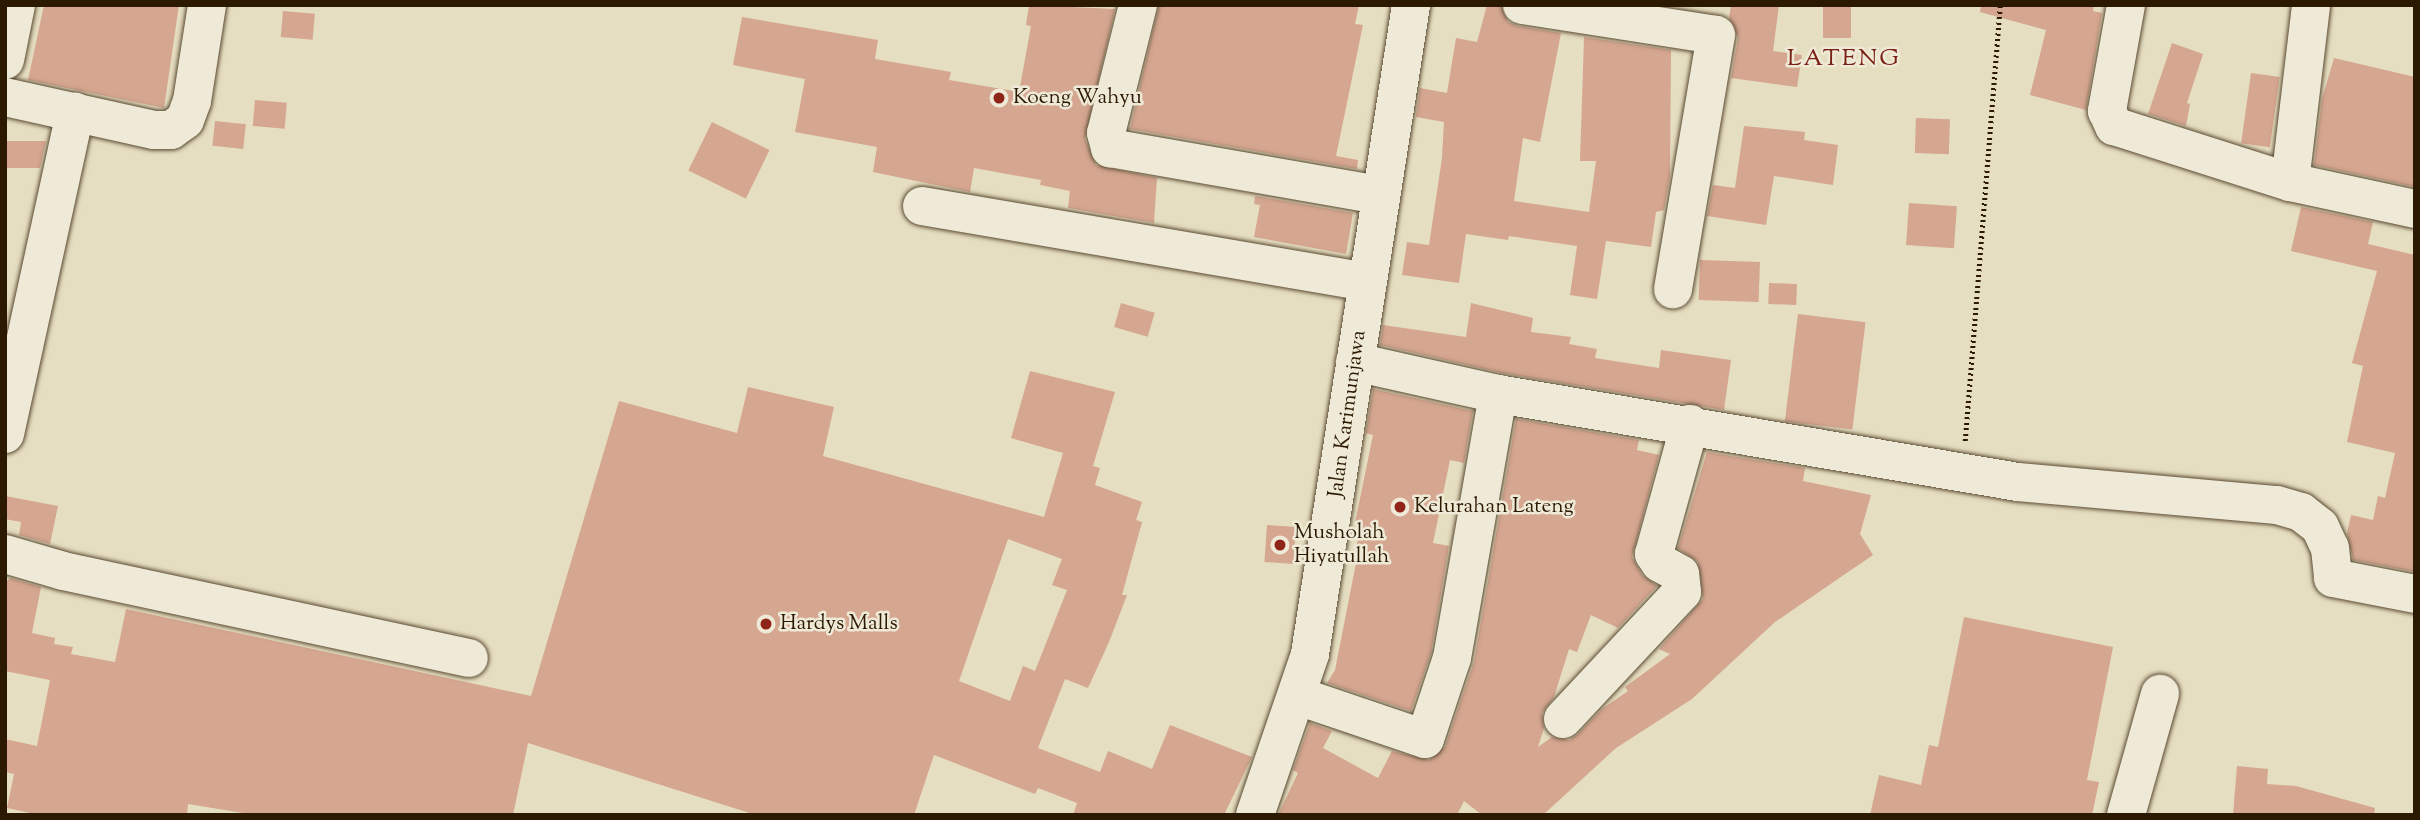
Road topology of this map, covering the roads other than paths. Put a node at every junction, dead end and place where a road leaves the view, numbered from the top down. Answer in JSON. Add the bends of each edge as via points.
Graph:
{"nodes":[{"id":1,"x":16,"y":5,"type":"edge"},
{"id":2,"x":207,"y":5,"type":"edge"},
{"id":3,"x":1138,"y":5,"type":"edge"},
{"id":4,"x":1411,"y":5,"type":"edge"},
{"id":5,"x":1522,"y":5,"type":"edge"},
{"id":6,"x":2126,"y":5,"type":"edge"},
{"id":7,"x":2311,"y":5,"type":"edge"},
{"id":8,"x":1719,"y":20,"type":"edge"},
{"id":9,"x":5,"y":60,"type":"edge"},
{"id":10,"x":5,"y":97,"type":"edge"},
{"id":11,"x":75,"y":112,"type":"junction"},
{"id":12,"x":2290,"y":182,"type":"junction"},
{"id":13,"x":1379,"y":195,"type":"junction"},
{"id":14,"x":922,"y":206,"type":"dead end"},
{"id":15,"x":2415,"y":209,"type":"edge"},
{"id":16,"x":1366,"y":282,"type":"junction"},
{"id":17,"x":1673,"y":289,"type":"dead end"},
{"id":18,"x":1355,"y":362,"type":"junction"},
{"id":19,"x":1497,"y":394,"type":"junction"},
{"id":20,"x":1690,"y":424,"type":"junction"},
{"id":21,"x":5,"y":434,"type":"edge"},
{"id":22,"x":5,"y":554,"type":"edge"},
{"id":23,"x":2415,"y":594,"type":"edge"},
{"id":24,"x":469,"y":658,"type":"dead end"},
{"id":25,"x":2160,"y":694,"type":"dead end"},
{"id":26,"x":1298,"y":696,"type":"junction"},
{"id":27,"x":1563,"y":719,"type":"dead end"},
{"id":28,"x":1255,"y":815,"type":"edge"},
{"id":29,"x":2126,"y":815,"type":"edge"}],
"edges":[{"from":1,"to":9,"type":"street"},
{"from":2,"to":11,"type":"street","via":[[185,120],[172,130],[154,130]]},
{"from":3,"to":13,"type":"street","via":[[1105,133],[1110,148]]},
{"from":4,"to":13,"type":"street","name":"Jalan Karimunjawa"},
{"from":5,"to":8,"type":"street"},
{"from":6,"to":12,"type":"street","via":[[2107,111],[2114,126]]},
{"from":7,"to":12,"type":"street"},
{"from":8,"to":17,"type":"street"},
{"from":10,"to":11,"type":"street"},
{"from":11,"to":21,"type":"street"},
{"from":12,"to":15,"type":"street"},
{"from":13,"to":16,"type":"street","name":"Jalan Karimunjawa"},
{"from":14,"to":16,"type":"street"},
{"from":16,"to":18,"type":"street","name":"Jalan Karimunjawa"},
{"from":18,"to":19,"type":"street"},
{"from":18,"to":26,"type":"street","name":"Jalan Karimunjawa","via":[[1324,576]]},
{"from":19,"to":20,"type":"street"},
{"from":19,"to":26,"type":"street","via":[[1452,658],[1425,739]]},
{"from":20,"to":23,"type":"street","via":[[2018,482],[2164,492],[2290,508],[2320,527],[2330,548],[2333,578]]},
{"from":20,"to":27,"type":"street","via":[[1654,554],[1680,574],[1682,593]]},
{"from":22,"to":24,"type":"street","via":[[63,571]]},
{"from":25,"to":29,"type":"street"},
{"from":26,"to":28,"type":"street","name":"Jalan Karimunjawa"}]}
